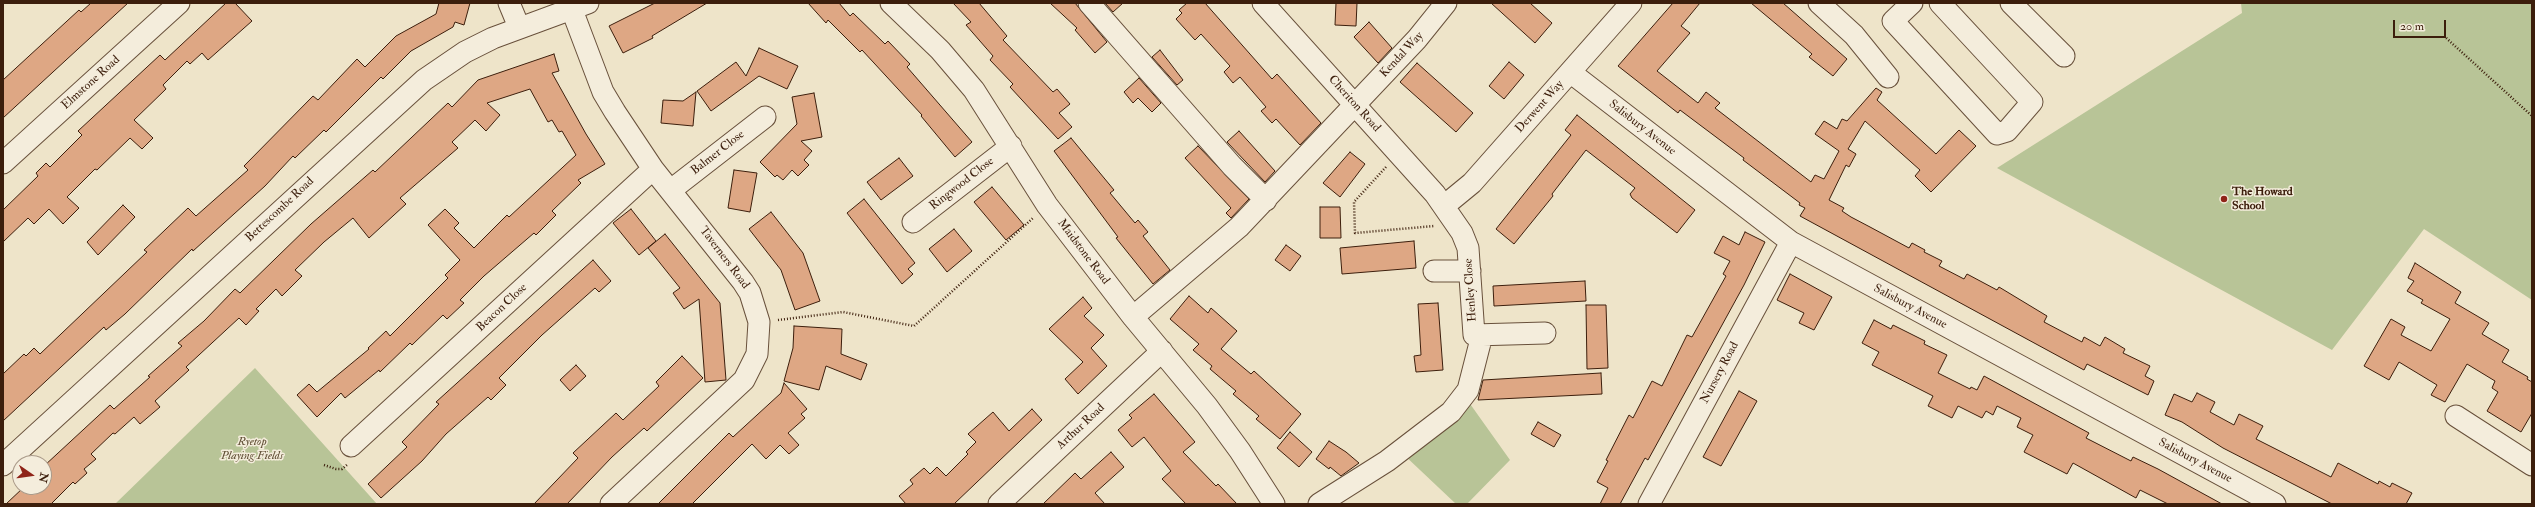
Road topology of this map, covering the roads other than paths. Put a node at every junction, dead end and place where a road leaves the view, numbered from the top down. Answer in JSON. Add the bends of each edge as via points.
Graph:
{"nodes":[{"id":1,"x":179,"y":3,"type":"edge"},
{"id":2,"x":509,"y":3,"type":"edge"},
{"id":3,"x":891,"y":3,"type":"edge"},
{"id":4,"x":1089,"y":3,"type":"edge"},
{"id":5,"x":1446,"y":3,"type":"edge"},
{"id":6,"x":1632,"y":3,"type":"edge"},
{"id":7,"x":1819,"y":3,"type":"edge"},
{"id":8,"x":1912,"y":3,"type":"edge"},
{"id":9,"x":1940,"y":3,"type":"edge"},
{"id":10,"x":2011,"y":3,"type":"edge"},
{"id":11,"x":1267,"y":4,"type":"edge"},
{"id":12,"x":580,"y":7,"type":"edge"},
{"id":13,"x":519,"y":27,"type":"junction"},
{"id":14,"x":2064,"y":56,"type":"dead end"},
{"id":15,"x":1570,"y":72,"type":"junction"},
{"id":16,"x":1888,"y":77,"type":"dead end"},
{"id":17,"x":1355,"y":104,"type":"junction"},
{"id":18,"x":765,"y":117,"type":"dead end"},
{"id":19,"x":1011,"y":146,"type":"junction"},
{"id":20,"x":3,"y":163,"type":"edge"},
{"id":21,"x":653,"y":169,"type":"junction"},
{"id":22,"x":672,"y":190,"type":"junction"},
{"id":23,"x":1266,"y":200,"type":"junction"},
{"id":24,"x":1444,"y":206,"type":"junction"},
{"id":25,"x":913,"y":222,"type":"dead end"},
{"id":26,"x":1791,"y":242,"type":"junction"},
{"id":27,"x":1434,"y":271,"type":"dead end"},
{"id":28,"x":1470,"y":271,"type":"junction"},
{"id":29,"x":1133,"y":318,"type":"junction"},
{"id":30,"x":1545,"y":333,"type":"dead end"},
{"id":31,"x":1482,"y":335,"type":"junction"},
{"id":32,"x":1162,"y":351,"type":"junction"},
{"id":33,"x":2456,"y":416,"type":"dead end"},
{"id":34,"x":351,"y":446,"type":"dead end"},
{"id":35,"x":3,"y":464,"type":"edge"},
{"id":36,"x":2532,"y":465,"type":"edge"},
{"id":37,"x":611,"y":504,"type":"edge"},
{"id":38,"x":999,"y":504,"type":"edge"},
{"id":39,"x":1274,"y":504,"type":"edge"},
{"id":40,"x":1319,"y":504,"type":"edge"},
{"id":41,"x":1649,"y":504,"type":"edge"},
{"id":42,"x":2275,"y":504,"type":"edge"}],
"edges":[{"from":1,"to":20,"type":"street","name":"Elmstone Road"},
{"from":2,"to":13,"type":"street"},
{"from":3,"to":19,"type":"street","name":"Maidstone Road","via":[[951,62],[984,104]]},
{"from":4,"to":23,"type":"street","via":[[1232,166]]},
{"from":5,"to":17,"type":"street","name":"Kendal Way","via":[[1417,39]]},
{"from":6,"to":15,"type":"street","name":"Derwent Way"},
{"from":7,"to":16,"type":"street","via":[[1854,35]]},
{"from":8,"to":9,"type":"street","via":[[1893,21],[1997,134],[2007,131],[2032,102]]},
{"from":10,"to":14,"type":"street"},
{"from":11,"to":17,"type":"street","name":"Cheriton Road"},
{"from":12,"to":13,"type":"street","name":"Bettescombe Road"},
{"from":12,"to":21,"type":"street","name":"Taverners Road","via":[[603,92]]},
{"from":13,"to":35,"type":"street","name":"Bettescombe Road","via":[[465,52],[419,84]]},
{"from":15,"to":24,"type":"street","name":"Derwent Way","via":[[1472,183]]},
{"from":15,"to":26,"type":"street","name":"Salisbury Avenue"},
{"from":17,"to":23,"type":"street","name":"Kendal Way"},
{"from":17,"to":24,"type":"street","name":"Cheriton Road"},
{"from":18,"to":22,"type":"street","name":"Balmer Close"},
{"from":19,"to":25,"type":"street","name":"Ringwood Close"},
{"from":19,"to":29,"type":"street","name":"Maidstone Road","via":[[1047,205]]},
{"from":21,"to":22,"type":"street","name":"Taverners Road"},
{"from":21,"to":34,"type":"street","name":"Beacon Close"},
{"from":22,"to":37,"type":"street","name":"Taverners Road","via":[[750,293],[759,322],[757,354],[744,380]]},
{"from":23,"to":29,"type":"street","name":"Kendal Way"},
{"from":24,"to":28,"type":"street","name":"Henley Close","via":[[1466,240]]},
{"from":26,"to":41,"type":"street","name":"Nursery Road"},
{"from":26,"to":42,"type":"street","name":"Salisbury Avenue"},
{"from":27,"to":28,"type":"street"},
{"from":28,"to":31,"type":"street","name":"Henley Close","via":[[1474,336]]},
{"from":29,"to":32,"type":"street","name":"Maidstone Road"},
{"from":30,"to":31,"type":"street","name":"Henley Close"},
{"from":31,"to":40,"type":"street","via":[[1468,390],[1451,412],[1387,461]]},
{"from":32,"to":38,"type":"street","name":"Arthur Road"},
{"from":32,"to":39,"type":"street","name":"Maidstone Road","via":[[1240,451]]},
{"from":33,"to":36,"type":"street"}]}
